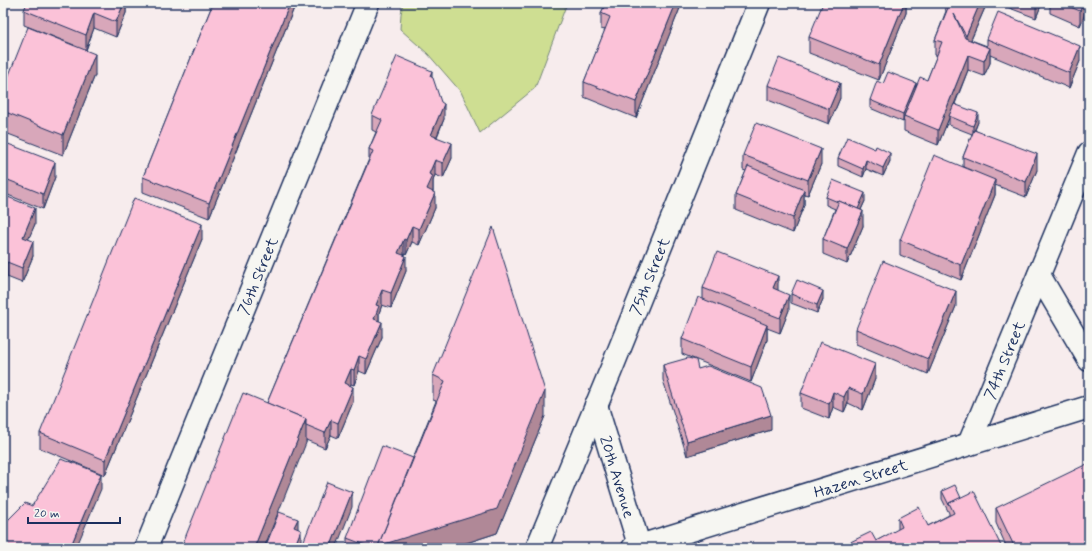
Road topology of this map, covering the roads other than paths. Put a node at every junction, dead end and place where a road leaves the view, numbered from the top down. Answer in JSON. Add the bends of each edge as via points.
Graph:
{"nodes":[{"id":1,"x":368,"y":3,"type":"edge"},
{"id":2,"x":759,"y":3,"type":"edge"},
{"id":3,"x":1089,"y":153,"type":"edge"},
{"id":4,"x":1039,"y":275,"type":"junction"},
{"id":5,"x":1089,"y":360,"type":"edge"},
{"id":6,"x":596,"y":405,"type":"junction"},
{"id":7,"x":1089,"y":407,"type":"edge"},
{"id":8,"x":969,"y":444,"type":"junction"},
{"id":9,"x":637,"y":547,"type":"edge"},
{"id":10,"x":146,"y":548,"type":"edge"},
{"id":11,"x":537,"y":548,"type":"edge"}],
"edges":[{"from":1,"to":10,"type":"street","name":"76th Street"},
{"from":2,"to":6,"type":"street","name":"75th Street"},
{"from":3,"to":4,"type":"street","name":"74th Street"},
{"from":4,"to":5,"type":"street"},
{"from":4,"to":8,"type":"street","name":"74th Street"},
{"from":6,"to":9,"type":"street","name":"20th Avenue"},
{"from":6,"to":11,"type":"street","name":"75th Street"},
{"from":7,"to":8,"type":"street","name":"Hazen Street"},
{"from":8,"to":9,"type":"street","name":"Hazen Street"}]}
